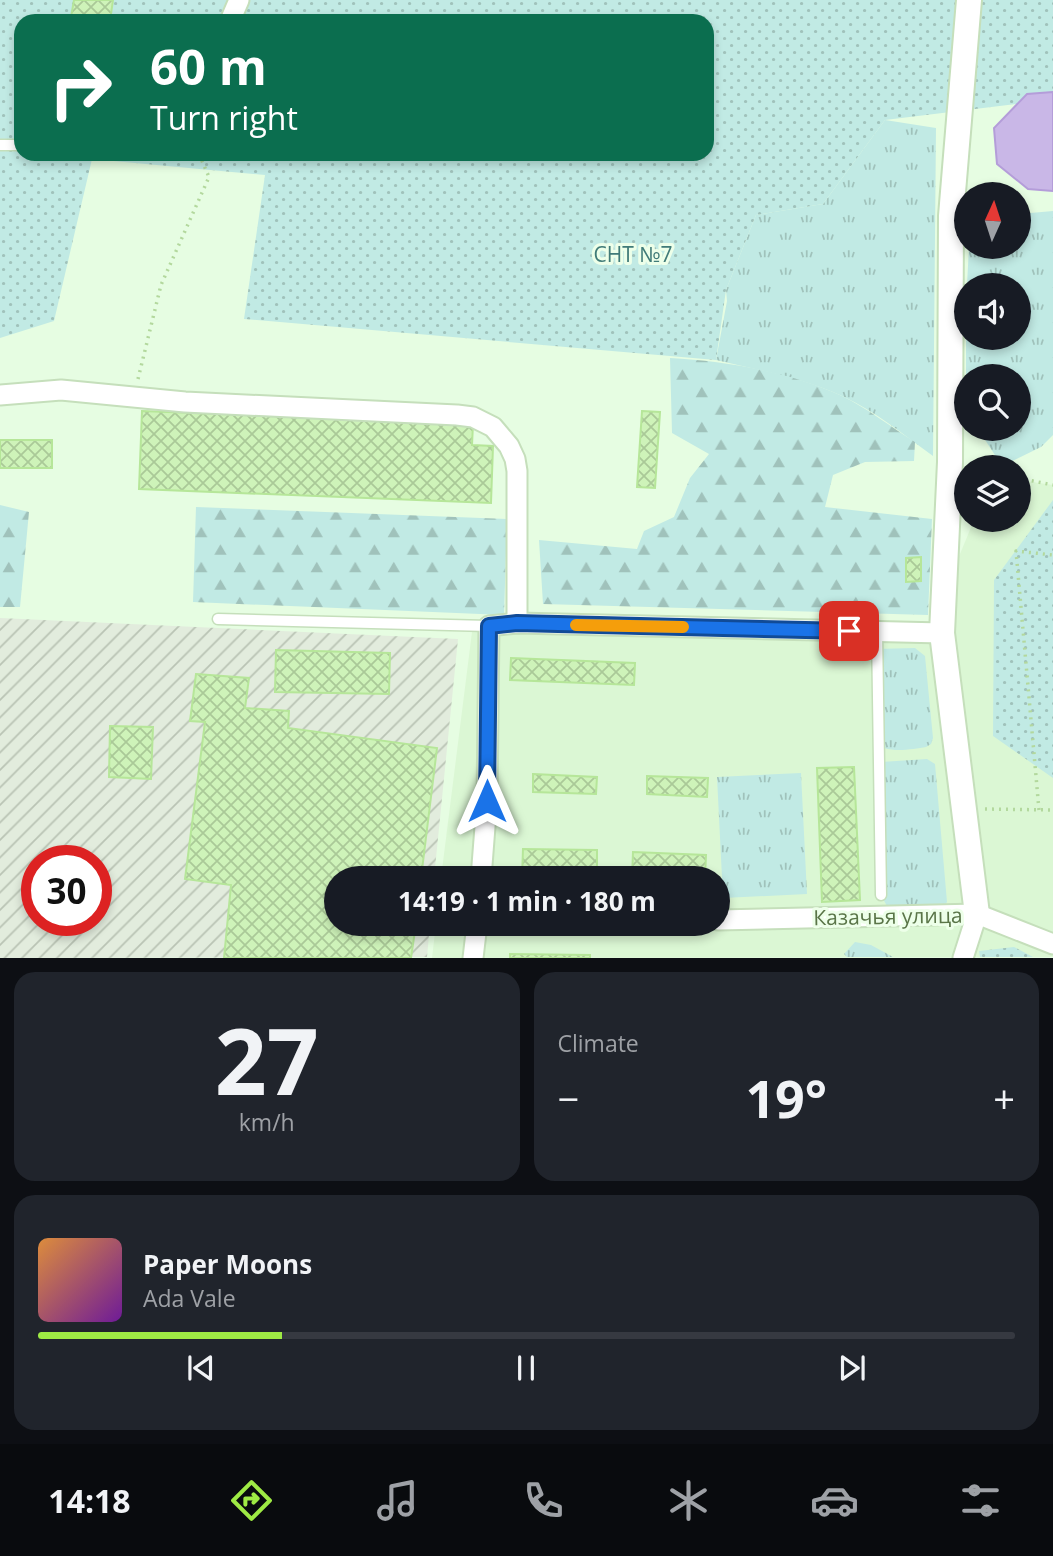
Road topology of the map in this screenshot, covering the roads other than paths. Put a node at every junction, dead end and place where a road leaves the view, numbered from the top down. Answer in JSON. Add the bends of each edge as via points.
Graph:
{"nodes":[{"id":1,"x":969,"y":0,"type":"edge"},
{"id":2,"x":0,"y":395,"type":"edge"},
{"id":3,"x":218,"y":619,"type":"dead end"},
{"id":4,"x":517,"y":623,"type":"junction"},
{"id":5,"x":489,"y":626,"type":"junction"},
{"id":6,"x":877,"y":631,"type":"junction"},
{"id":7,"x":942,"y":633,"type":"junction"},
{"id":8,"x":482,"y":866,"type":"edge"},
{"id":9,"x":881,"y":895,"type":"dead end"},
{"id":10,"x":977,"y":914,"type":"junction"},
{"id":11,"x":730,"y":920,"type":"edge"},
{"id":12,"x":476,"y":936,"type":"edge"},
{"id":13,"x":1053,"y":944,"type":"edge"},
{"id":14,"x":473,"y":957,"type":"edge"},
{"id":15,"x":963,"y":957,"type":"edge"}],
"edges":[{"from":1,"to":7,"type":"street","via":[[951,216],[950,462]]},
{"from":2,"to":4,"type":"street","via":[[61,390],[184,402],[473,417],[493,427],[509,446],[517,471]]},
{"from":3,"to":5,"type":"lane"},
{"from":4,"to":5,"type":"street"},
{"from":4,"to":6,"type":"street"},
{"from":5,"to":8,"type":"street"},
{"from":6,"to":7,"type":"street"},
{"from":6,"to":9,"type":"lane"},
{"from":7,"to":10,"type":"street"},
{"from":10,"to":11,"type":"street","name":"Казачья улица"},
{"from":10,"to":13,"type":"street","name":"Казачья улица"},
{"from":10,"to":15,"type":"street"},
{"from":12,"to":14,"type":"street"}]}
